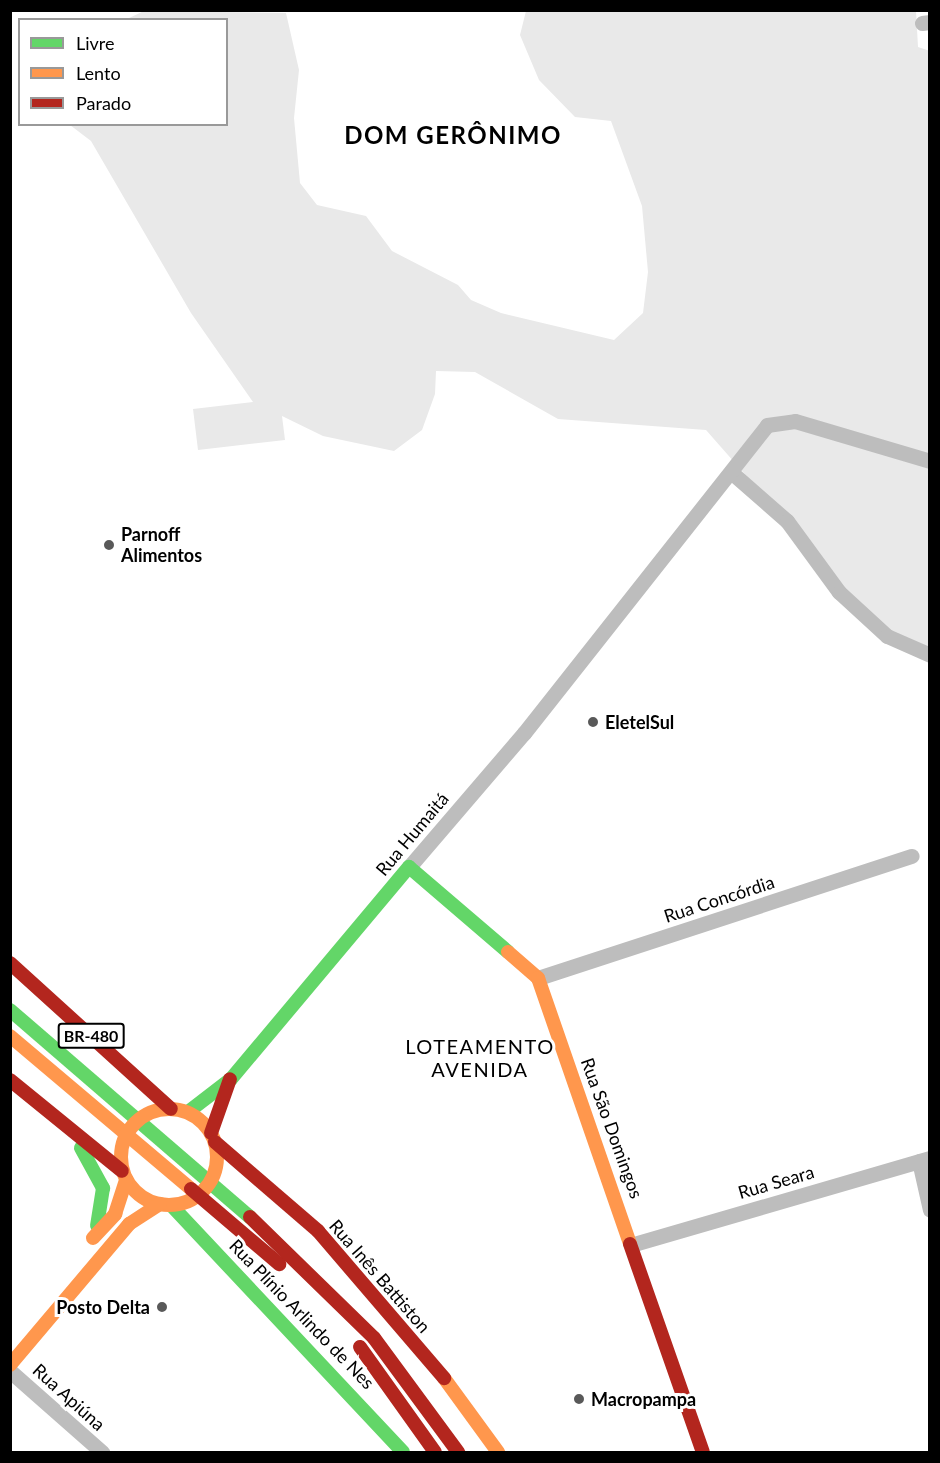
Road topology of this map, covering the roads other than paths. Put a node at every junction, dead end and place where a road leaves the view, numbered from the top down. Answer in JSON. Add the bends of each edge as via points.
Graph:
{"nodes":[{"id":1,"x":930,"y":461,"type":"edge"},
{"id":2,"x":731,"y":472,"type":"junction"},
{"id":3,"x":930,"y":655,"type":"edge"},
{"id":4,"x":912,"y":856,"type":"dead end"},
{"id":5,"x":409,"y":867,"type":"junction"},
{"id":6,"x":11,"y":963,"type":"edge"},
{"id":7,"x":538,"y":978,"type":"junction"},
{"id":8,"x":10,"y":1010,"type":"edge"},
{"id":9,"x":10,"y":1036,"type":"edge"},
{"id":10,"x":231,"y":1079,"type":"junction"},
{"id":11,"x":13,"y":1087,"type":"edge"},
{"id":12,"x":171,"y":1109,"type":"junction"},
{"id":13,"x":188,"y":1112,"type":"junction"},
{"id":14,"x":68,"y":1130,"type":"junction"},
{"id":15,"x":213,"y":1137,"type":"junction"},
{"id":16,"x":924,"y":1159,"type":"edge"},
{"id":17,"x":124,"y":1176,"type":"junction"},
{"id":18,"x":166,"y":1205,"type":"junction"},
{"id":19,"x":930,"y":1210,"type":"edge"},
{"id":20,"x":94,"y":1236,"type":"junction"},
{"id":21,"x":634,"y":1244,"type":"junction"},
{"id":22,"x":82,"y":1251,"type":"dead end"},
{"id":23,"x":10,"y":1365,"type":"edge"},
{"id":24,"x":10,"y":1371,"type":"edge"},
{"id":25,"x":102,"y":1452,"type":"edge"},
{"id":26,"x":403,"y":1452,"type":"edge"},
{"id":27,"x":435,"y":1452,"type":"edge"},
{"id":28,"x":458,"y":1452,"type":"edge"},
{"id":29,"x":498,"y":1452,"type":"edge"},
{"id":30,"x":703,"y":1452,"type":"edge"}],
"edges":[{"from":1,"to":2,"type":"street","name":"Rua Humaitá","via":[[795,421],[767,425]]},
{"from":2,"to":3,"type":"street","via":[[787,521],[839,592],[887,636]]},
{"from":2,"to":5,"type":"street","name":"Rua Humaitá","via":[[621,612]]},
{"from":4,"to":7,"type":"street","name":"Rua Concórdia"},
{"from":5,"to":7,"type":"main road","name":"Rua São Domingos"},
{"from":5,"to":10,"type":"main road","name":"Rua Humaitá"},
{"from":6,"to":12,"type":"main road","number":"BR-480"},
{"from":7,"to":21,"type":"main road","name":"Rua São Domingos"},
{"from":8,"to":28,"type":"main road","number":"BR-480","via":[[234,1199],[374,1338]]},
{"from":9,"to":27,"type":"main road","number":"BR-480","via":[[284,1268],[364,1352]]},
{"from":10,"to":13,"type":"main road","name":"Rua Humaitá"},
{"from":10,"to":15,"type":"main road","name":"Rua Humaitá"},
{"from":11,"to":14,"type":"main road"},
{"from":12,"to":13,"type":"main road"},
{"from":12,"to":17,"type":"main road","via":[[143,1116],[129,1130],[121,1149]]},
{"from":13,"to":15,"type":"main road"},
{"from":14,"to":17,"type":"main road"},
{"from":14,"to":20,"type":"main road","via":[[92,1161],[103,1188]]},
{"from":15,"to":18,"type":"main road","via":[[217,1160],[208,1186],[191,1200]]},
{"from":15,"to":29,"type":"main road","name":"Rua Inês Battiston","via":[[318,1231],[439,1371]]},
{"from":16,"to":19,"type":"street"},
{"from":16,"to":21,"type":"street","name":"Rua Seara"},
{"from":17,"to":18,"type":"main road","via":[[141,1196]]},
{"from":17,"to":20,"type":"main road","via":[[115,1214]]},
{"from":18,"to":23,"type":"main road","via":[[129,1224]]},
{"from":18,"to":26,"type":"main road","name":"Rua Plínio Arlindo de Nes","via":[[372,1413]]},
{"from":20,"to":22,"type":"main road"},
{"from":21,"to":30,"type":"main road","name":"Rua São Domingos"},
{"from":24,"to":25,"type":"street","name":"Rua Apiúna"}]}
